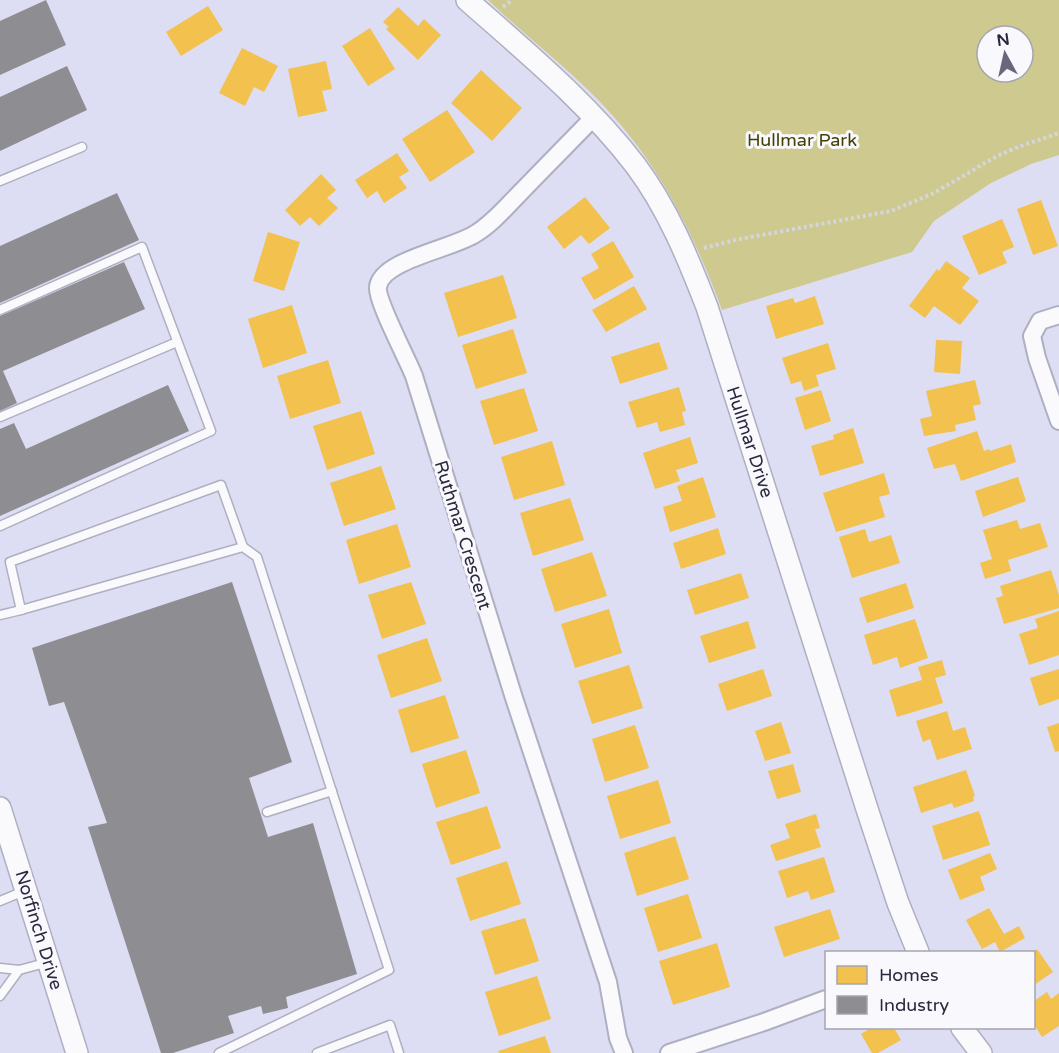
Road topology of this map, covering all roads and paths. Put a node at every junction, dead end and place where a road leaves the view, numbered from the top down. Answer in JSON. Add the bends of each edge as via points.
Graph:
{"nodes":[{"id":1,"x":467,"y":0,"type":"edge"},
{"id":2,"x":593,"y":118,"type":"junction"},
{"id":3,"x":1059,"y":133,"type":"edge"},
{"id":4,"x":82,"y":147,"type":"dead end"},
{"id":5,"x":0,"y":181,"type":"edge"},
{"id":6,"x":686,"y":254,"type":"junction"},
{"id":7,"x":0,"y":310,"type":"edge"},
{"id":8,"x":1059,"y":315,"type":"edge"},
{"id":9,"x":177,"y":342,"type":"junction"},
{"id":10,"x":0,"y":417,"type":"edge"},
{"id":11,"x":1059,"y":421,"type":"edge"},
{"id":12,"x":0,"y":526,"type":"edge"},
{"id":13,"x":243,"y":547,"type":"junction"},
{"id":14,"x":21,"y":610,"type":"junction"},
{"id":15,"x":0,"y":615,"type":"edge"},
{"id":16,"x":332,"y":791,"type":"junction"},
{"id":17,"x":0,"y":808,"type":"edge"},
{"id":18,"x":267,"y":812,"type":"dead end"},
{"id":19,"x":26,"y":890,"type":"junction"},
{"id":20,"x":0,"y":901,"type":"edge"},
{"id":21,"x":912,"y":950,"type":"edge"},
{"id":22,"x":49,"y":962,"type":"junction"},
{"id":23,"x":0,"y":968,"type":"edge"},
{"id":24,"x":20,"y":970,"type":"junction"},
{"id":25,"x":0,"y":996,"type":"edge"},
{"id":26,"x":825,"y":999,"type":"edge"},
{"id":27,"x":963,"y":1029,"type":"edge"},
{"id":28,"x":77,"y":1053,"type":"edge"},
{"id":29,"x":219,"y":1053,"type":"edge"},
{"id":30,"x":317,"y":1053,"type":"edge"},
{"id":31,"x":399,"y":1053,"type":"edge"},
{"id":32,"x":624,"y":1053,"type":"edge"},
{"id":33,"x":669,"y":1053,"type":"edge"},
{"id":34,"x":981,"y":1053,"type":"edge"}],
"edges":[{"from":1,"to":2,"type":"street","name":"Hullmar Drive","via":[[571,92]]},
{"from":2,"to":6,"type":"street","name":"Hullmar Drive","via":[[655,195]]},
{"from":2,"to":32,"type":"street","name":"Ruthmar Crescent","via":[[476,234],[403,261],[382,276],[378,287],[379,298],[414,376],[608,982]]},
{"from":3,"to":6,"type":"path","via":[[997,156],[934,193],[891,211],[735,240]]},
{"from":4,"to":5,"type":"lane"},
{"from":6,"to":21,"type":"street","name":"Hullmar Drive","via":[[707,308]]},
{"from":7,"to":9,"type":"lane","via":[[142,247]]},
{"from":8,"to":11,"type":"street","via":[[1040,321],[1032,336]]},
{"from":9,"to":10,"type":"lane"},
{"from":9,"to":12,"type":"lane","via":[[211,431]]},
{"from":13,"to":14,"type":"lane"},
{"from":13,"to":14,"type":"lane","via":[[221,485],[9,562]]},
{"from":13,"to":16,"type":"lane","via":[[257,557]]},
{"from":14,"to":15,"type":"lane"},
{"from":16,"to":18,"type":"lane"},
{"from":16,"to":29,"type":"lane","via":[[389,970]]},
{"from":17,"to":19,"type":"street","name":"Norfinch Drive"},
{"from":19,"to":20,"type":"lane"},
{"from":19,"to":22,"type":"street","name":"Norfinch Drive"},
{"from":22,"to":24,"type":"lane"},
{"from":22,"to":28,"type":"street","name":"Norfinch Drive"},
{"from":23,"to":24,"type":"lane"},
{"from":24,"to":25,"type":"lane"},
{"from":26,"to":33,"type":"street"},
{"from":27,"to":34,"type":"street"},
{"from":30,"to":31,"type":"lane","via":[[390,1025]]}]}
